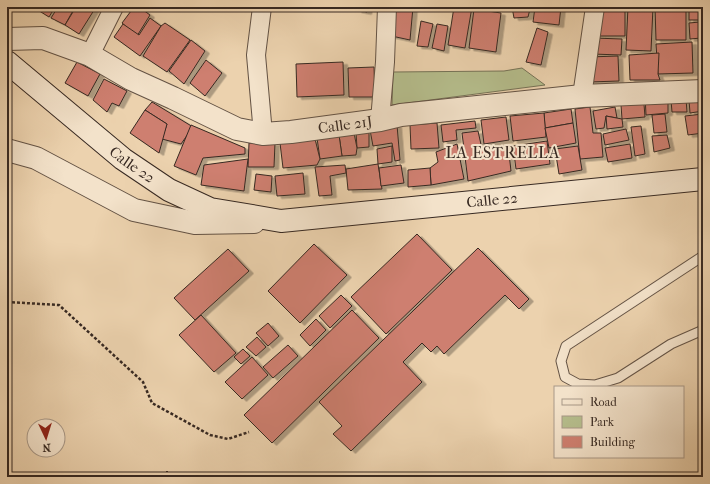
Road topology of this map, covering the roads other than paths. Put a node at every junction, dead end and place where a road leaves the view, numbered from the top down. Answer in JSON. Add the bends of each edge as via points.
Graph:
{"nodes":[{"id":1,"x":114,"y":7,"type":"edge"},
{"id":2,"x":262,"y":7,"type":"edge"},
{"id":3,"x":387,"y":7,"type":"edge"},
{"id":4,"x":595,"y":7,"type":"edge"},
{"id":5,"x":7,"y":39,"type":"edge"},
{"id":6,"x":90,"y":55,"type":"junction"},
{"id":7,"x":7,"y":62,"type":"edge"},
{"id":8,"x":703,"y":90,"type":"edge"},
{"id":9,"x":582,"y":96,"type":"junction"},
{"id":10,"x":380,"y":120,"type":"junction"},
{"id":11,"x":263,"y":134,"type":"junction"},
{"id":12,"x":7,"y":150,"type":"edge"},
{"id":13,"x":703,"y":179,"type":"edge"},
{"id":14,"x":281,"y":221,"type":"junction"},
{"id":15,"x":703,"y":256,"type":"edge"},
{"id":16,"x":703,"y":330,"type":"edge"}],
"edges":[{"from":1,"to":6,"type":"street"},
{"from":2,"to":11,"type":"street","via":[[256,56]]},
{"from":3,"to":10,"type":"street"},
{"from":4,"to":9,"type":"street"},
{"from":5,"to":6,"type":"street","name":"Calle 21J","via":[[43,38]]},
{"from":6,"to":11,"type":"street","name":"Calle 21J","via":[[131,79],[237,129]]},
{"from":7,"to":14,"type":"street","name":"Calle 22","via":[[123,159],[169,190],[210,209]]},
{"from":8,"to":9,"type":"street","name":"Calle 21J"},
{"from":9,"to":10,"type":"street","name":"Calle 21J","via":[[401,115]]},
{"from":10,"to":11,"type":"street","name":"Calle 21J"},
{"from":12,"to":14,"type":"street","name":"Calle 22","via":[[36,158],[134,210],[195,223]]},
{"from":13,"to":14,"type":"street","name":"Calle 22"},
{"from":15,"to":16,"type":"lane","via":[[566,346],[561,361],[565,377],[578,384],[596,385],[618,378],[671,344]]}]}
